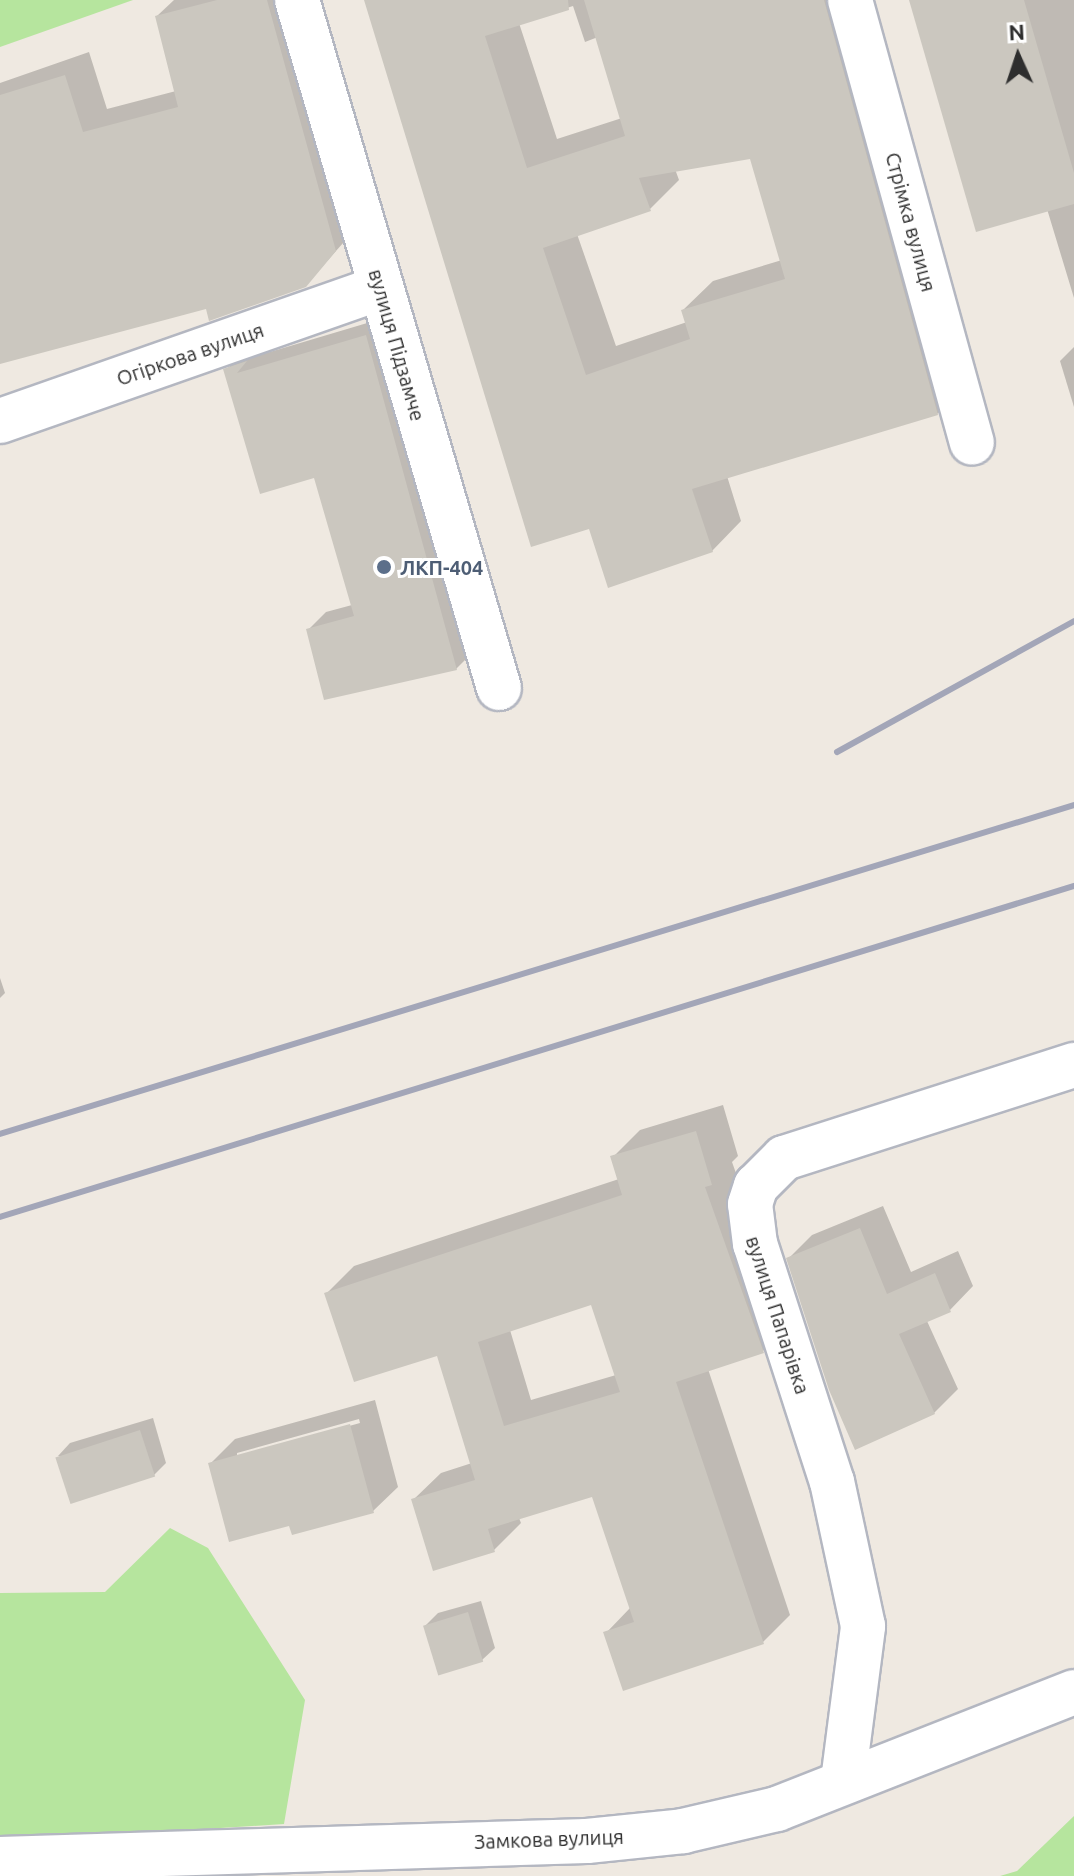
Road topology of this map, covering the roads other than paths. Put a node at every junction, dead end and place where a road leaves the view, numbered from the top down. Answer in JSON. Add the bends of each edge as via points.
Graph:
{"nodes":[{"id":1,"x":297,"y":0,"type":"edge"},
{"id":2,"x":850,"y":0,"type":"edge"},
{"id":3,"x":380,"y":288,"type":"junction"},
{"id":4,"x":0,"y":421,"type":"edge"},
{"id":5,"x":972,"y":443,"type":"dead end"},
{"id":6,"x":499,"y":688,"type":"dead end"},
{"id":7,"x":1074,"y":1065,"type":"edge"},
{"id":8,"x":1074,"y":1692,"type":"edge"},
{"id":9,"x":843,"y":1781,"type":"junction"},
{"id":10,"x":0,"y":1859,"type":"edge"}],
"edges":[{"from":1,"to":3,"type":"street","name":"вулиця Підзамче"},
{"from":2,"to":5,"type":"street","name":"Стрімка вулиця"},
{"from":3,"to":4,"type":"street","name":"Огіркова вулиця"},
{"from":3,"to":6,"type":"street","name":"вулиця Підзамче"},
{"from":7,"to":9,"type":"street","name":"вулиця Папарівка","via":[[784,1158],[756,1186],[750,1204],[755,1244],[832,1482],[863,1626]]},
{"from":8,"to":9,"type":"street","name":"Замкова вулиця"},
{"from":9,"to":10,"type":"street","name":"Замкова вулиця","via":[[777,1809],[683,1831],[587,1841]]}]}
